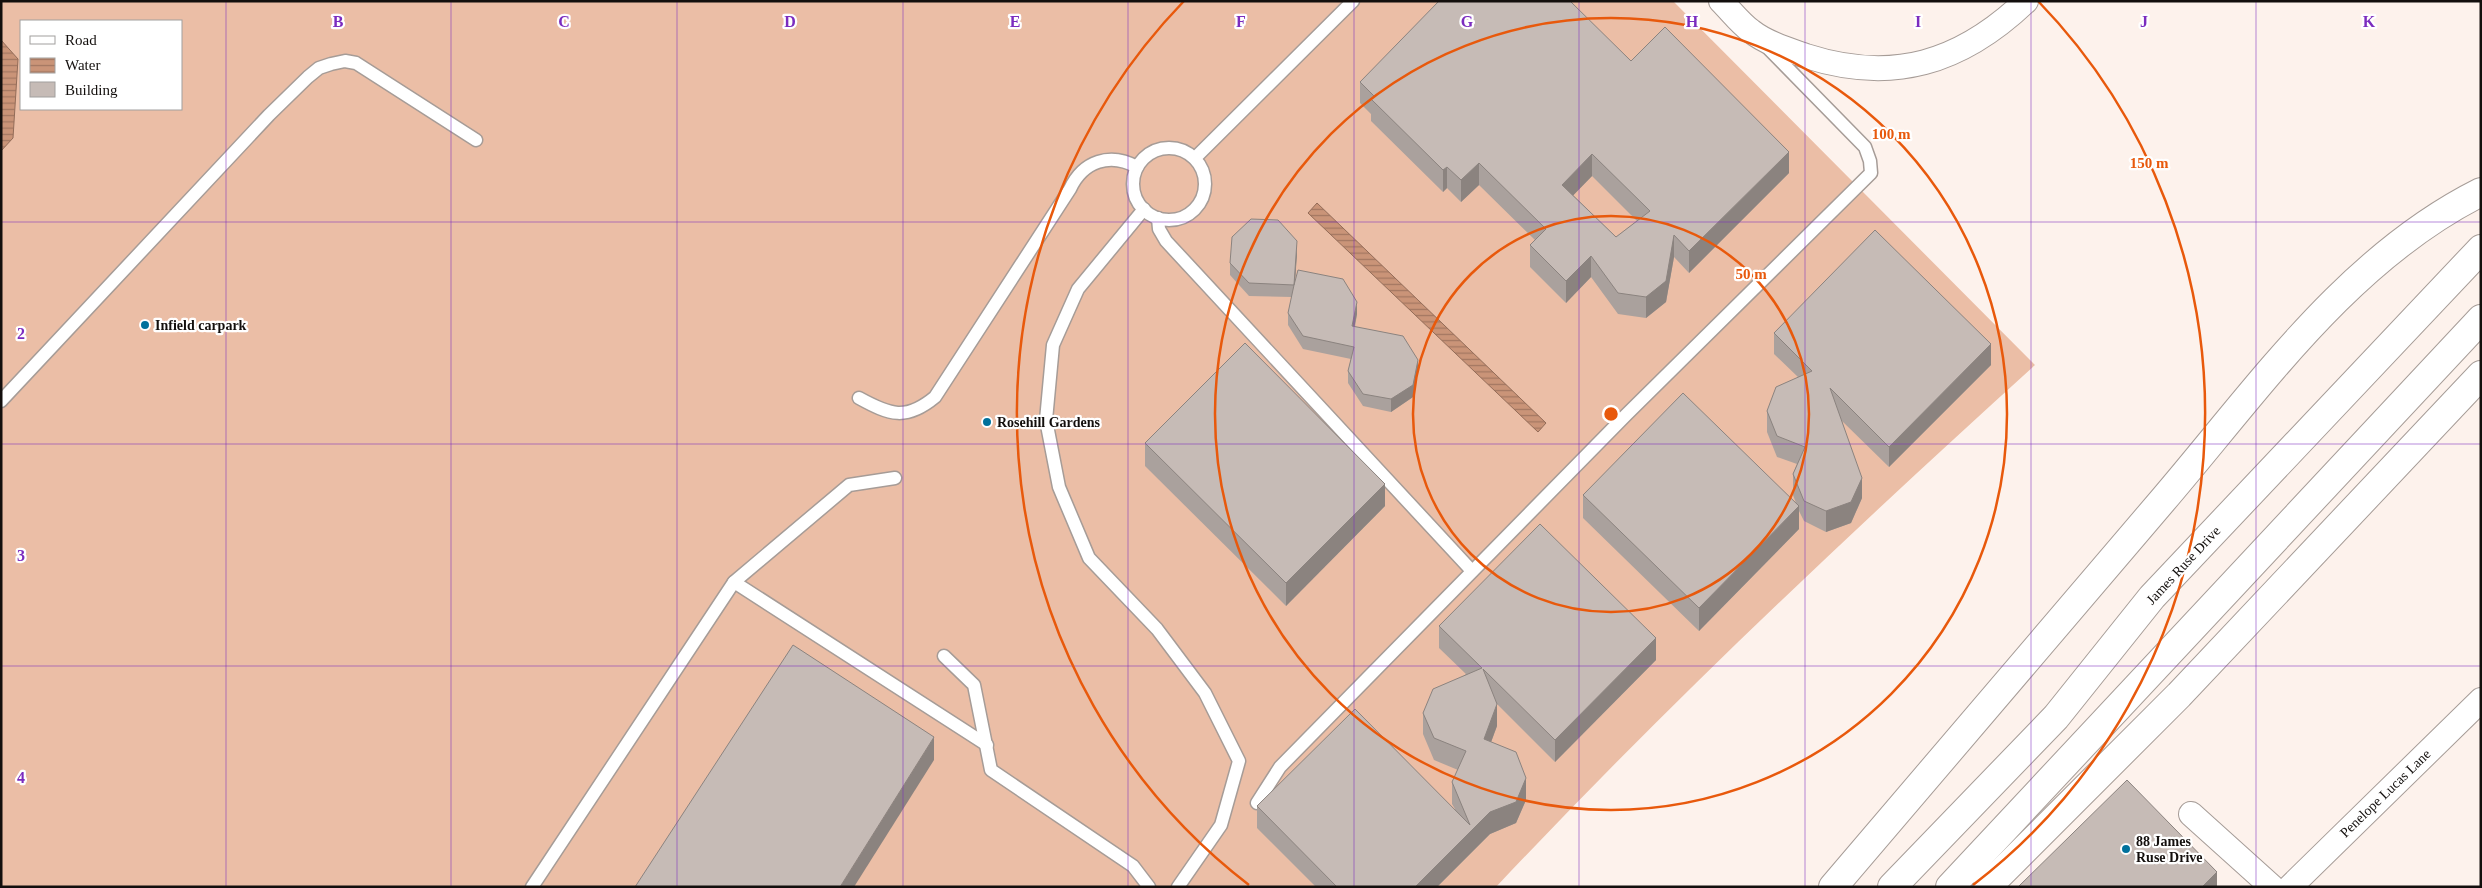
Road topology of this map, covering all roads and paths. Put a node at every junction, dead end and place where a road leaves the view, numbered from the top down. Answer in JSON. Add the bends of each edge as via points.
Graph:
{"nodes":[{"id":1,"x":1353,"y":1,"type":"edge"},
{"id":2,"x":1721,"y":1,"type":"edge"},
{"id":3,"x":2026,"y":1,"type":"edge"},
{"id":4,"x":1751,"y":32,"type":"junction"},
{"id":5,"x":476,"y":140,"type":"dead end"},
{"id":6,"x":1195,"y":158,"type":"junction"},
{"id":7,"x":1137,"y":167,"type":"junction"},
{"id":8,"x":2481,"y":192,"type":"edge"},
{"id":9,"x":1144,"y":209,"type":"junction"},
{"id":10,"x":1158,"y":218,"type":"junction"},
{"id":11,"x":2481,"y":249,"type":"edge"},
{"id":12,"x":2481,"y":319,"type":"edge"},
{"id":13,"x":2481,"y":375,"type":"edge"},
{"id":14,"x":859,"y":398,"type":"dead end"},
{"id":15,"x":1,"y":401,"type":"edge"},
{"id":16,"x":896,"y":478,"type":"dead end"},
{"id":17,"x":1472,"y":571,"type":"junction"},
{"id":18,"x":734,"y":582,"type":"junction"},
{"id":19,"x":944,"y":656,"type":"dead end"},
{"id":20,"x":2481,"y":700,"type":"edge"},
{"id":21,"x":987,"y":745,"type":"junction"},
{"id":22,"x":1257,"y":803,"type":"edge"},
{"id":23,"x":2191,"y":814,"type":"dead end"},
{"id":24,"x":2265,"y":885,"type":"edge"},
{"id":25,"x":532,"y":887,"type":"edge"},
{"id":26,"x":1149,"y":887,"type":"edge"},
{"id":27,"x":1178,"y":887,"type":"edge"},
{"id":28,"x":1834,"y":887,"type":"edge"},
{"id":29,"x":1892,"y":887,"type":"edge"},
{"id":30,"x":1950,"y":887,"type":"edge"},
{"id":31,"x":1987,"y":887,"type":"edge"},
{"id":32,"x":2290,"y":887,"type":"edge"}],
"edges":[{"from":1,"to":6,"type":"lane"},
{"from":2,"to":4,"type":"street"},
{"from":3,"to":4,"type":"street","via":[[2008,19],[1960,50],[1890,68],[1858,69],[1828,63],[1791,51]]},
{"from":4,"to":17,"type":"lane","via":[[1865,147],[1870,173]]},
{"from":5,"to":15,"type":"lane","via":[[356,63],[345,61],[319,68],[269,115]]},
{"from":6,"to":7,"type":"lane","via":[[1175,148],[1164,148],[1144,158]]},
{"from":6,"to":10,"type":"lane","via":[[1205,180],[1205,192],[1200,203],[1184,217],[1174,220]]},
{"from":7,"to":9,"type":"lane","via":[[1134,190]]},
{"from":7,"to":14,"type":"lane","via":[[1108,159],[1089,165],[1075,178],[935,397],[907,414],[878,409]]},
{"from":8,"to":28,"type":"main road","via":[[2452,206],[2384,255],[2296,341]]},
{"from":9,"to":10,"type":"lane"},
{"from":9,"to":27,"type":"lane","via":[[1078,289],[1054,344],[1046,420],[1059,486],[1089,558],[1157,629],[1204,694],[1239,761],[1222,825]]},
{"from":10,"to":17,"type":"lane","via":[[1158,229],[1166,241]]},
{"from":11,"to":29,"type":"main road","name":"James Ruse Drive","via":[[2152,597],[2056,717]]},
{"from":12,"to":30,"type":"main road"},
{"from":13,"to":31,"type":"main road","via":[[2179,695]]},
{"from":16,"to":18,"type":"lane","via":[[849,485]]},
{"from":17,"to":22,"type":"lane","via":[[1280,767]]},
{"from":18,"to":21,"type":"lane"},
{"from":18,"to":25,"type":"lane"},
{"from":19,"to":21,"type":"lane","via":[[974,685]]},
{"from":20,"to":32,"type":"street","name":"Penelope Lucas Lane"},
{"from":21,"to":26,"type":"lane","via":[[991,770],[1133,866]]},
{"from":23,"to":24,"type":"street"}]}
